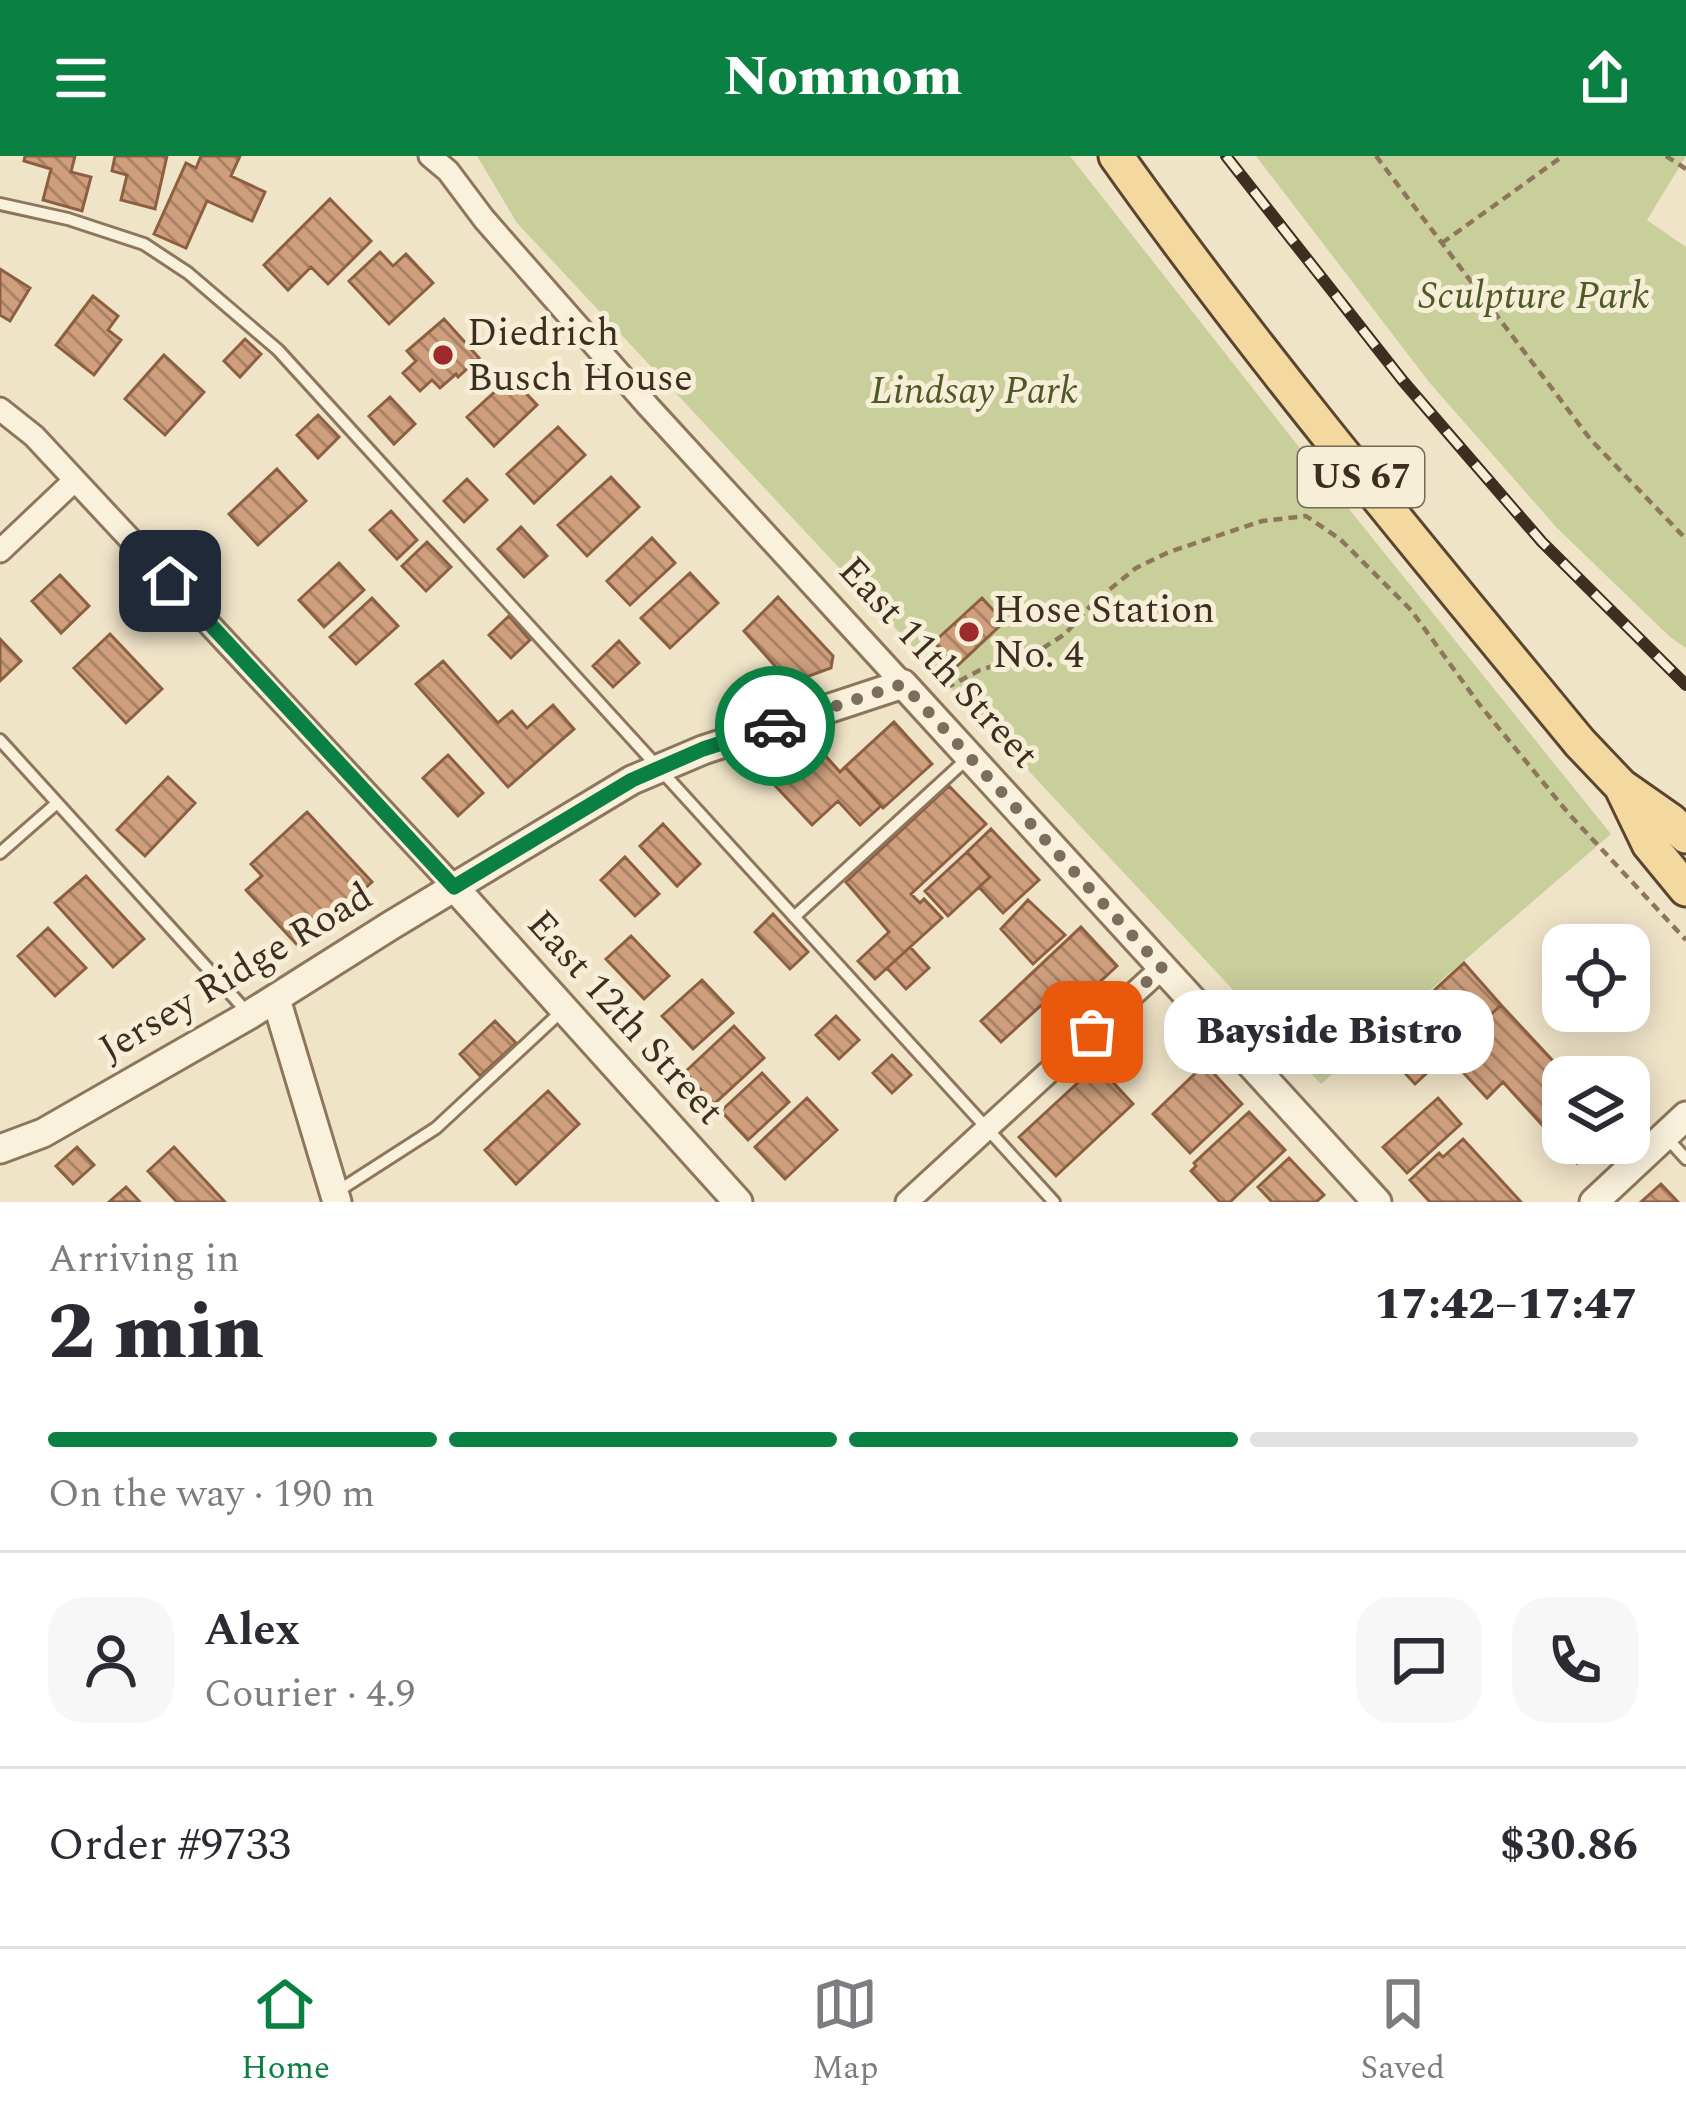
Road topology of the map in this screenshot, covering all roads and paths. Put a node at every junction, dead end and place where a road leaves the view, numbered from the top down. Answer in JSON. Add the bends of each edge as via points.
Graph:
{"nodes":[{"id":1,"x":430,"y":156,"type":"edge"},
{"id":2,"x":1116,"y":156,"type":"edge"},
{"id":3,"x":1376,"y":156,"type":"edge"},
{"id":4,"x":1563,"y":156,"type":"edge"},
{"id":5,"x":1666,"y":156,"type":"edge"},
{"id":6,"x":448,"y":163,"type":"edge"},
{"id":7,"x":1686,"y":169,"type":"edge"},
{"id":8,"x":0,"y":204,"type":"edge"},
{"id":9,"x":1442,"y":243,"type":"junction"},
{"id":10,"x":0,"y":409,"type":"edge"},
{"id":11,"x":75,"y":479,"type":"junction"},
{"id":12,"x":1686,"y":539,"type":"edge"},
{"id":13,"x":0,"y":551,"type":"edge"},
{"id":14,"x":912,"y":693,"type":"junction"},
{"id":15,"x":0,"y":740,"type":"edge"},
{"id":16,"x":971,"y":755,"type":"junction"},
{"id":17,"x":659,"y":769,"type":"junction"},
{"id":18,"x":1621,"y":786,"type":"junction"},
{"id":19,"x":57,"y":802,"type":"junction"},
{"id":20,"x":1686,"y":836,"type":"edge"},
{"id":21,"x":0,"y":853,"type":"edge"},
{"id":22,"x":454,"y":887,"type":"junction"},
{"id":23,"x":1686,"y":889,"type":"edge"},
{"id":24,"x":794,"y":917,"type":"junction"},
{"id":25,"x":1686,"y":940,"type":"edge"},
{"id":26,"x":1162,"y":968,"type":"junction"},
{"id":27,"x":276,"y":999,"type":"junction"},
{"id":28,"x":564,"y":1010,"type":"junction"},
{"id":29,"x":250,"y":1015,"type":"junction"},
{"id":30,"x":1686,"y":1116,"type":"edge"},
{"id":31,"x":987,"y":1129,"type":"junction"},
{"id":32,"x":1665,"y":1136,"type":"junction"},
{"id":33,"x":0,"y":1149,"type":"edge"},
{"id":34,"x":1686,"y":1159,"type":"edge"},
{"id":35,"x":331,"y":1200,"type":"edge"},
{"id":36,"x":738,"y":1202,"type":"edge"},
{"id":37,"x":907,"y":1202,"type":"edge"},
{"id":38,"x":1054,"y":1202,"type":"edge"},
{"id":39,"x":1377,"y":1202,"type":"edge"},
{"id":40,"x":1594,"y":1202,"type":"edge"}],
"edges":[{"from":1,"to":6,"type":"street","name":"East 11th Street"},
{"from":2,"to":18,"type":"main road","number":"US 67","via":[[1274,368]]},
{"from":3,"to":9,"type":"path"},
{"from":4,"to":9,"type":"path"},
{"from":5,"to":7,"type":"path"},
{"from":6,"to":14,"type":"street","name":"East 11th Street","via":[[484,219]]},
{"from":8,"to":17,"type":"lane","via":[[145,244],[278,350]]},
{"from":9,"to":12,"type":"path","via":[[1591,440]]},
{"from":10,"to":11,"type":"street"},
{"from":11,"to":13,"type":"street"},
{"from":11,"to":22,"type":"street"},
{"from":14,"to":16,"type":"street","name":"East 11th Street"},
{"from":14,"to":17,"type":"street","name":"Jersey Ridge Road","via":[[703,749]]},
{"from":14,"to":25,"type":"path","via":[[1037,652],[1136,568],[1169,552],[1262,521],[1306,516],[1411,610],[1569,814]]},
{"from":15,"to":19,"type":"lane"},
{"from":16,"to":24,"type":"lane"},
{"from":16,"to":26,"type":"street","name":"East 11th Street"},
{"from":17,"to":22,"type":"street","name":"Jersey Ridge Road"},
{"from":17,"to":24,"type":"lane"},
{"from":18,"to":20,"type":"main road","number":"US 67"},
{"from":18,"to":23,"type":"main road","number":"US 67","via":[[1649,844]]},
{"from":19,"to":21,"type":"lane"},
{"from":19,"to":29,"type":"lane"},
{"from":22,"to":27,"type":"street","name":"Jersey Ridge Road"},
{"from":22,"to":28,"type":"street","name":"East 12th Street"},
{"from":24,"to":31,"type":"lane"},
{"from":26,"to":31,"type":"street"},
{"from":26,"to":39,"type":"street","name":"East 11th Street"},
{"from":27,"to":29,"type":"street","name":"Jersey Ridge Road"},
{"from":27,"to":35,"type":"street"},
{"from":28,"to":35,"type":"lane","via":[[436,1128]]},
{"from":28,"to":36,"type":"street","name":"East 12th Street"},
{"from":29,"to":33,"type":"street","name":"Jersey Ridge Road","via":[[43,1133]]},
{"from":30,"to":32,"type":"street"},
{"from":31,"to":37,"type":"street"},
{"from":31,"to":38,"type":"lane"},
{"from":32,"to":34,"type":"lane"},
{"from":32,"to":40,"type":"street"}]}
